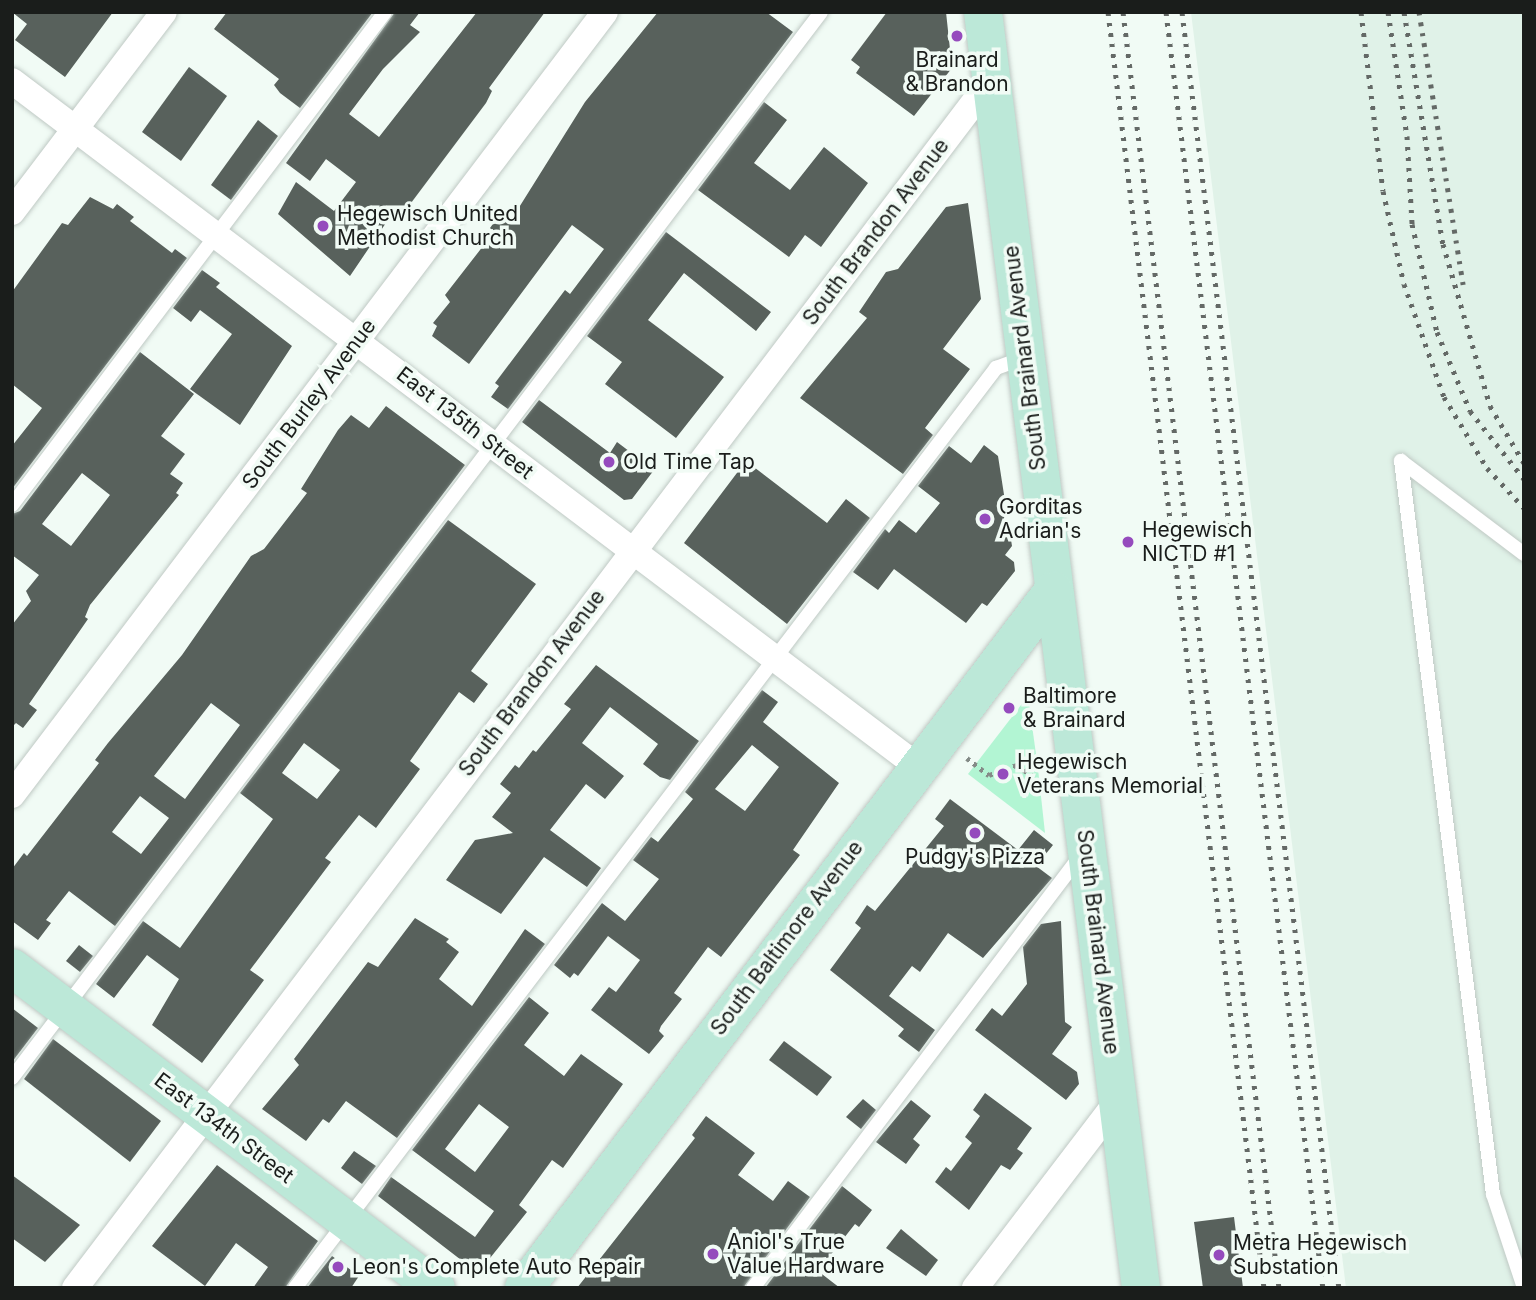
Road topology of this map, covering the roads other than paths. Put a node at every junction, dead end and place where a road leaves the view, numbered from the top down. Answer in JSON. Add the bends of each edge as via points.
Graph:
{"nodes":[{"id":1,"x":163,"y":12,"type":"edge"},
{"id":2,"x":385,"y":12,"type":"edge"},
{"id":3,"x":605,"y":12,"type":"edge"},
{"id":4,"x":821,"y":12,"type":"edge"},
{"id":5,"x":982,"y":12,"type":"edge"},
{"id":6,"x":991,"y":80,"type":"junction"},
{"id":7,"x":12,"y":81,"type":"edge"},
{"id":8,"x":76,"y":128,"type":"junction"},
{"id":9,"x":12,"y":212,"type":"edge"},
{"id":10,"x":217,"y":234,"type":"junction"},
{"id":11,"x":357,"y":340,"type":"junction"},
{"id":12,"x":1025,"y":357,"type":"junction"},
{"id":13,"x":492,"y":445,"type":"junction"},
{"id":14,"x":12,"y":505,"type":"edge"},
{"id":15,"x":632,"y":551,"type":"junction"},
{"id":16,"x":1524,"y":554,"type":"edge"},
{"id":17,"x":1054,"y":590,"type":"junction"},
{"id":18,"x":773,"y":658,"type":"junction"},
{"id":19,"x":917,"y":766,"type":"junction"},
{"id":20,"x":12,"y":795,"type":"edge"},
{"id":21,"x":1086,"y":849,"type":"junction"},
{"id":22,"x":12,"y":968,"type":"edge"},
{"id":23,"x":65,"y":1008,"type":"junction"},
{"id":24,"x":12,"y":1078,"type":"edge"},
{"id":25,"x":1118,"y":1100,"type":"junction"},
{"id":26,"x":205,"y":1114,"type":"junction"},
{"id":27,"x":346,"y":1220,"type":"junction"},
{"id":28,"x":75,"y":1288,"type":"edge"},
{"id":29,"x":295,"y":1288,"type":"edge"},
{"id":30,"x":436,"y":1288,"type":"edge"},
{"id":31,"x":524,"y":1288,"type":"edge"},
{"id":32,"x":753,"y":1288,"type":"edge"},
{"id":33,"x":975,"y":1288,"type":"edge"},
{"id":34,"x":1141,"y":1288,"type":"edge"},
{"id":35,"x":1524,"y":1288,"type":"edge"}],
"edges":[{"from":1,"to":8,"type":"street"},
{"from":2,"to":10,"type":"lane"},
{"from":3,"to":11,"type":"street","name":"South Burley Avenue"},
{"from":4,"to":13,"type":"lane"},
{"from":5,"to":6,"type":"street","name":"South Brainard Avenue"},
{"from":6,"to":12,"type":"street","name":"South Brainard Avenue"},
{"from":6,"to":15,"type":"street","name":"South Brandon Avenue"},
{"from":7,"to":8,"type":"street","name":"East 135th Street"},
{"from":8,"to":9,"type":"street"},
{"from":8,"to":10,"type":"street","name":"East 135th Street"},
{"from":10,"to":11,"type":"street","name":"East 135th Street"},
{"from":10,"to":14,"type":"lane"},
{"from":11,"to":13,"type":"street","name":"East 135th Street"},
{"from":11,"to":20,"type":"street","name":"South Burley Avenue"},
{"from":12,"to":17,"type":"street","name":"South Brainard Avenue"},
{"from":12,"to":18,"type":"lane","via":[[996,368]]},
{"from":13,"to":15,"type":"street","name":"East 135th Street"},
{"from":13,"to":23,"type":"lane"},
{"from":15,"to":18,"type":"street","name":"East 135th Street"},
{"from":15,"to":26,"type":"street","name":"South Brandon Avenue"},
{"from":16,"to":35,"type":"lane","via":[[1401,461],[1493,1194]]},
{"from":17,"to":19,"type":"street","name":"South Baltimore Avenue"},
{"from":17,"to":21,"type":"street","name":"South Brainard Avenue"},
{"from":18,"to":19,"type":"street","name":"East 135th Street"},
{"from":18,"to":27,"type":"lane"},
{"from":19,"to":31,"type":"street","name":"South Baltimore Avenue"},
{"from":21,"to":25,"type":"street","name":"South Brainard Avenue"},
{"from":21,"to":32,"type":"lane"},
{"from":22,"to":23,"type":"street","name":"East 134th Street"},
{"from":23,"to":24,"type":"lane"},
{"from":23,"to":26,"type":"street","name":"East 134th Street"},
{"from":25,"to":33,"type":"street"},
{"from":25,"to":34,"type":"street","name":"South Brainard Avenue"},
{"from":26,"to":27,"type":"street","name":"East 134th Street"},
{"from":26,"to":28,"type":"street","name":"South Brandon Avenue"},
{"from":27,"to":29,"type":"lane"},
{"from":27,"to":30,"type":"street","name":"East 134th Street"}]}
